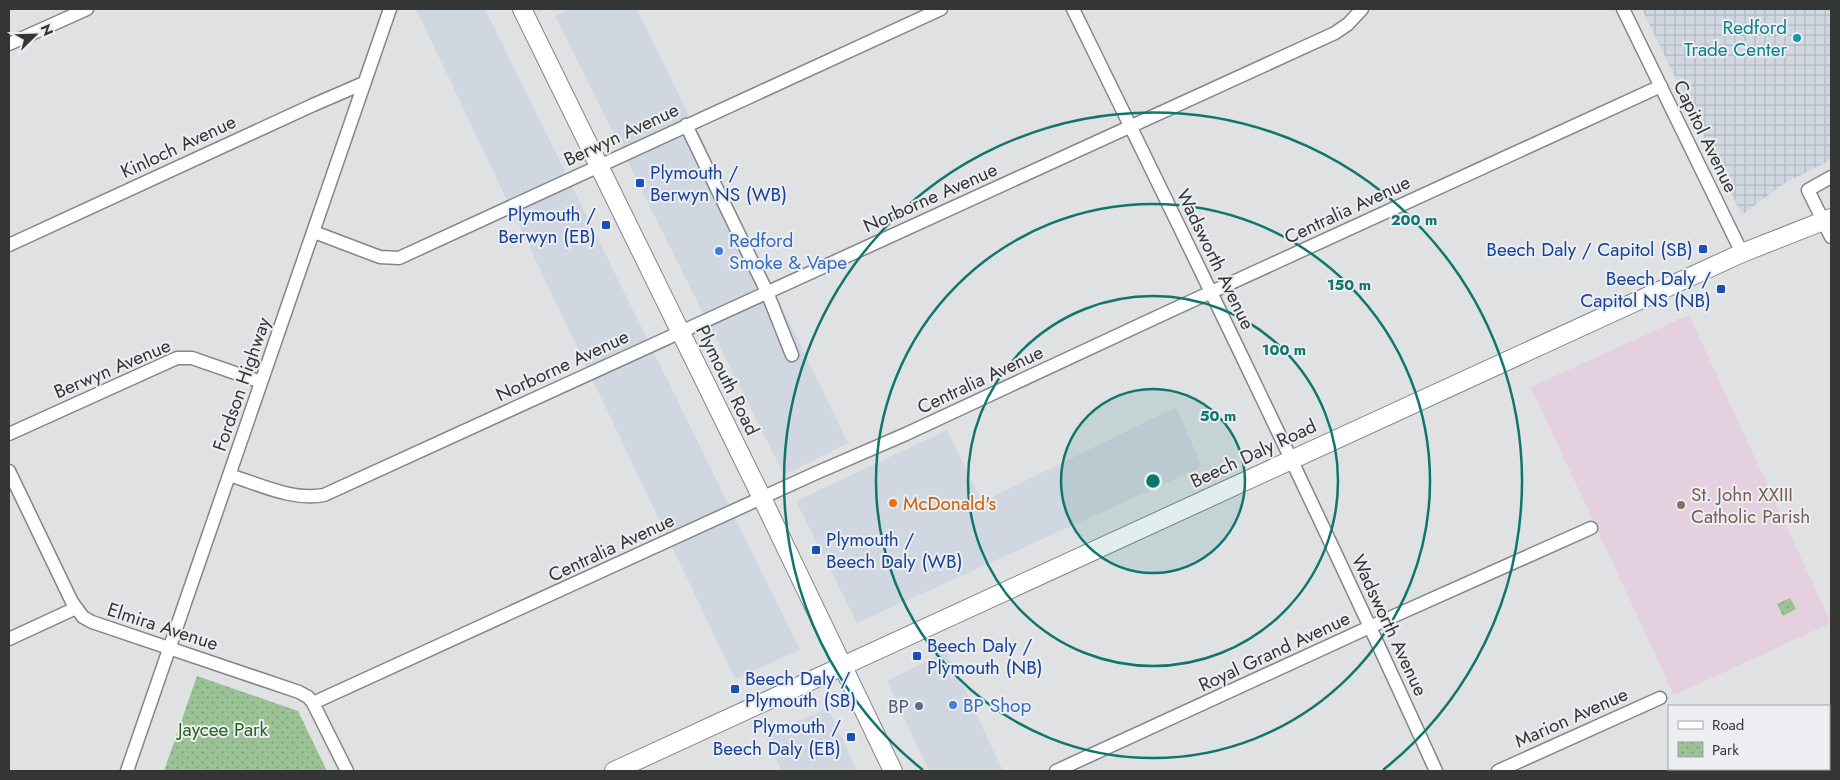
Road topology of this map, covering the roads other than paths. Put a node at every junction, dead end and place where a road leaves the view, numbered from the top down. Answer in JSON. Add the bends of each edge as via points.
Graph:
{"nodes":[{"id":1,"x":87,"y":9,"type":"edge"},
{"id":2,"x":390,"y":9,"type":"edge"},
{"id":3,"x":523,"y":9,"type":"edge"},
{"id":4,"x":940,"y":9,"type":"edge"},
{"id":5,"x":1073,"y":9,"type":"edge"},
{"id":6,"x":1362,"y":9,"type":"edge"},
{"id":7,"x":1623,"y":9,"type":"edge"},
{"id":8,"x":9,"y":44,"type":"edge"},
{"id":9,"x":364,"y":83,"type":"junction"},
{"id":10,"x":1661,"y":86,"type":"junction"},
{"id":11,"x":686,"y":125,"type":"junction"},
{"id":12,"x":1131,"y":127,"type":"junction"},
{"id":13,"x":599,"y":165,"type":"junction"},
{"id":14,"x":1831,"y":177,"type":"edge"},
{"id":15,"x":1827,"y":220,"type":"edge"},
{"id":16,"x":314,"y":232,"type":"junction"},
{"id":17,"x":1831,"y":237,"type":"edge"},
{"id":18,"x":9,"y":245,"type":"edge"},
{"id":19,"x":1742,"y":253,"type":"junction"},
{"id":20,"x":767,"y":292,"type":"junction"},
{"id":21,"x":1212,"y":292,"type":"junction"},
{"id":22,"x":680,"y":331,"type":"junction"},
{"id":23,"x":792,"y":354,"type":"dead end"},
{"id":24,"x":261,"y":382,"type":"junction"},
{"id":25,"x":9,"y":434,"type":"edge"},
{"id":26,"x":1292,"y":459,"type":"junction"},
{"id":27,"x":9,"y":471,"type":"edge"},
{"id":28,"x":229,"y":475,"type":"junction"},
{"id":29,"x":762,"y":498,"type":"junction"},
{"id":30,"x":1591,"y":528,"type":"dead end"},
{"id":31,"x":76,"y":608,"type":"junction"},
{"id":32,"x":1371,"y":627,"type":"junction"},
{"id":33,"x":9,"y":639,"type":"edge"},
{"id":34,"x":169,"y":647,"type":"junction"},
{"id":35,"x":843,"y":667,"type":"junction"},
{"id":36,"x":1660,"y":698,"type":"dead end"},
{"id":37,"x":313,"y":703,"type":"junction"},
{"id":38,"x":127,"y":771,"type":"edge"},
{"id":39,"x":347,"y":771,"type":"edge"},
{"id":40,"x":614,"y":771,"type":"edge"},
{"id":41,"x":893,"y":771,"type":"edge"},
{"id":42,"x":1056,"y":771,"type":"edge"},
{"id":43,"x":1436,"y":771,"type":"edge"},
{"id":44,"x":1498,"y":771,"type":"edge"}],
"edges":[{"from":1,"to":8,"type":"street"},
{"from":2,"to":9,"type":"street","name":"Fordson Highway"},
{"from":3,"to":13,"type":"main road","name":"Plymouth Road"},
{"from":4,"to":11,"type":"street","name":"Berwyn Avenue"},
{"from":5,"to":12,"type":"street","name":"Wadsworth Avenue"},
{"from":6,"to":12,"type":"street","name":"Norborne Avenue","via":[[1335,33]]},
{"from":7,"to":10,"type":"street","name":"Capitol Avenue"},
{"from":9,"to":16,"type":"street","name":"Fordson Highway"},
{"from":9,"to":18,"type":"street","name":"Kinloch Avenue"},
{"from":10,"to":19,"type":"street","name":"Capitol Avenue"},
{"from":10,"to":21,"type":"street","name":"Centralia Avenue"},
{"from":11,"to":13,"type":"street","name":"Berwyn Avenue"},
{"from":11,"to":20,"type":"street"},
{"from":12,"to":20,"type":"street","name":"Norborne Avenue"},
{"from":12,"to":21,"type":"street","name":"Wadsworth Avenue"},
{"from":13,"to":16,"type":"street","name":"Berwyn Avenue","via":[[398,258],[380,257]]},
{"from":13,"to":22,"type":"main road","name":"Plymouth Road"},
{"from":14,"to":15,"type":"street","via":[[1808,190]]},
{"from":15,"to":17,"type":"street"},
{"from":15,"to":19,"type":"main road","name":"Beech Daly Road"},
{"from":16,"to":24,"type":"street","name":"Fordson Highway"},
{"from":19,"to":26,"type":"main road","name":"Beech Daly Road"},
{"from":20,"to":22,"type":"street","name":"Norborne Avenue"},
{"from":20,"to":23,"type":"street"},
{"from":21,"to":26,"type":"street","name":"Wadsworth Avenue"},
{"from":21,"to":29,"type":"street","name":"Centralia Avenue"},
{"from":22,"to":28,"type":"street","name":"Norborne Avenue","via":[[324,495],[297,496]]},
{"from":22,"to":29,"type":"main road","name":"Plymouth Road"},
{"from":24,"to":25,"type":"street","name":"Berwyn Avenue","via":[[192,358],[177,358]]},
{"from":24,"to":28,"type":"street","name":"Fordson Highway"},
{"from":26,"to":32,"type":"street","name":"Wadsworth Avenue"},
{"from":26,"to":35,"type":"main road","name":"Beech Daly Road"},
{"from":27,"to":31,"type":"street","name":"Elmira Avenue"},
{"from":28,"to":34,"type":"street","name":"Fordson Highway"},
{"from":29,"to":35,"type":"main road","name":"Plymouth Road"},
{"from":29,"to":37,"type":"street","name":"Centralia Avenue"},
{"from":30,"to":32,"type":"street","name":"Royal Grand Avenue"},
{"from":31,"to":33,"type":"street"},
{"from":31,"to":34,"type":"street","name":"Elmira Avenue","via":[[92,622]]},
{"from":32,"to":42,"type":"street","name":"Royal Grand Avenue"},
{"from":32,"to":43,"type":"street","name":"Wadsworth Avenue"},
{"from":34,"to":37,"type":"street","name":"Elmira Avenue","via":[[299,692]]},
{"from":34,"to":38,"type":"street","name":"Fordson Highway"},
{"from":35,"to":40,"type":"main road","name":"Beech Daly Road"},
{"from":35,"to":41,"type":"main road","name":"Plymouth Road"},
{"from":36,"to":44,"type":"street","name":"Marion Avenue"},
{"from":37,"to":39,"type":"street"}]}
